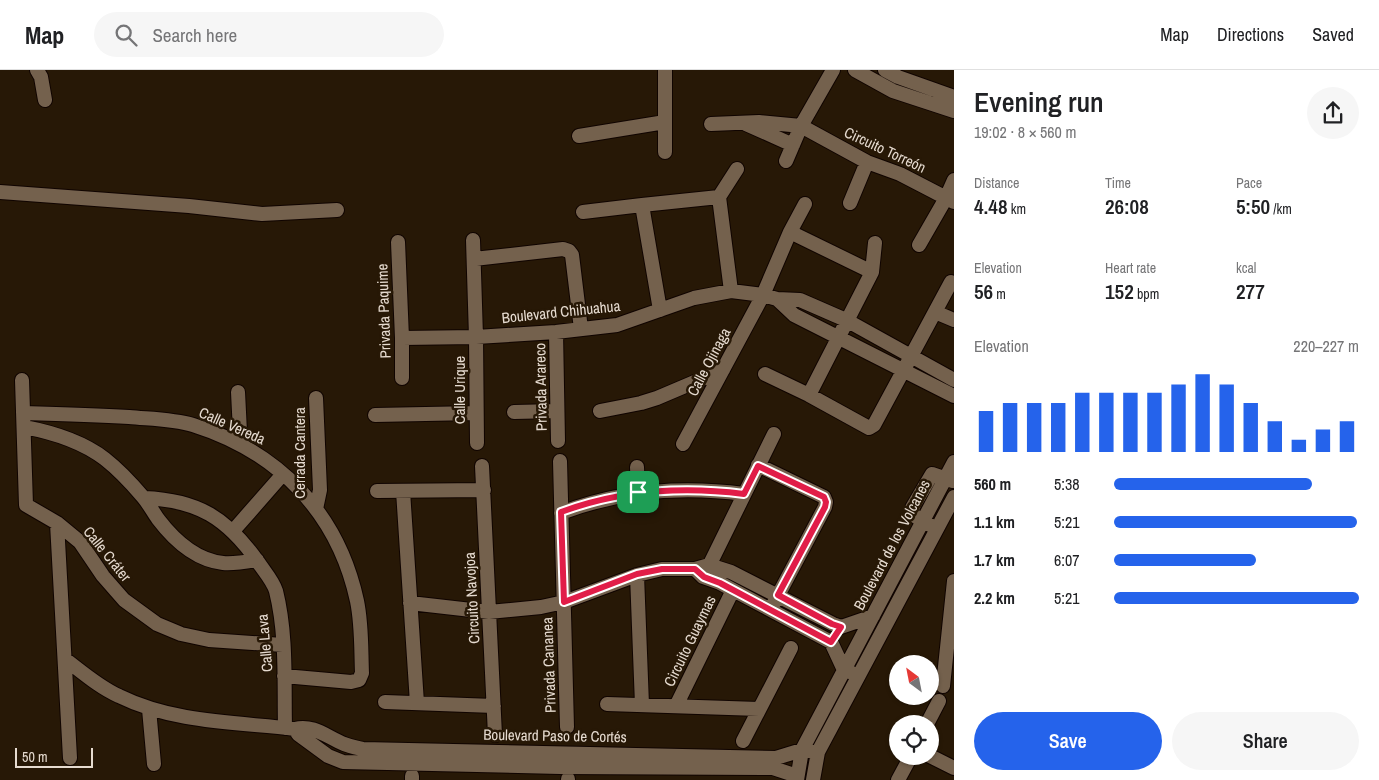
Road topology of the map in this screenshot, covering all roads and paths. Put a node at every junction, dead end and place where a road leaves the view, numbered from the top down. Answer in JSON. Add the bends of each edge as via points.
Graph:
{"nodes":[{"id":1,"x":37,"y":70,"type":"edge"},
{"id":2,"x":665,"y":70,"type":"edge"},
{"id":3,"x":833,"y":70,"type":"edge"},
{"id":4,"x":855,"y":70,"type":"edge"},
{"id":5,"x":885,"y":70,"type":"edge"},
{"id":6,"x":954,"y":97,"type":"edge"},
{"id":7,"x":45,"y":100,"type":"dead end"},
{"id":8,"x":954,"y":111,"type":"edge"},
{"id":9,"x":665,"y":122,"type":"junction"},
{"id":10,"x":743,"y":123,"type":"junction"},
{"id":11,"x":711,"y":124,"type":"dead end"},
{"id":12,"x":801,"y":126,"type":"junction"},
{"id":13,"x":579,"y":136,"type":"dead end"},
{"id":14,"x":793,"y":145,"type":"junction"},
{"id":15,"x":665,"y":152,"type":"dead end"},
{"id":16,"x":786,"y":161,"type":"dead end"},
{"id":17,"x":867,"y":162,"type":"junction"},
{"id":18,"x":737,"y":169,"type":"dead end"},
{"id":19,"x":954,"y":180,"type":"edge"},
{"id":20,"x":0,"y":192,"type":"edge"},
{"id":21,"x":719,"y":197,"type":"junction"},
{"id":22,"x":950,"y":200,"type":"edge"},
{"id":23,"x":850,"y":203,"type":"dead end"},
{"id":24,"x":805,"y":204,"type":"dead end"},
{"id":25,"x":642,"y":205,"type":"junction"},
{"id":26,"x":337,"y":210,"type":"dead end"},
{"id":27,"x":583,"y":212,"type":"dead end"},
{"id":28,"x":790,"y":232,"type":"junction"},
{"id":29,"x":473,"y":240,"type":"dead end"},
{"id":30,"x":398,"y":242,"type":"dead end"},
{"id":31,"x":876,"y":243,"type":"dead end"},
{"id":32,"x":920,"y":245,"type":"dead end"},
{"id":33,"x":474,"y":259,"type":"junction"},
{"id":34,"x":872,"y":272,"type":"junction"},
{"id":35,"x":951,"y":282,"type":"dead end"},
{"id":36,"x":731,"y":291,"type":"junction"},
{"id":37,"x":763,"y":295,"type":"junction"},
{"id":38,"x":777,"y":299,"type":"junction"},
{"id":39,"x":660,"y":310,"type":"junction"},
{"id":40,"x":935,"y":312,"type":"junction"},
{"id":41,"x":846,"y":320,"type":"junction"},
{"id":42,"x":954,"y":320,"type":"edge"},
{"id":43,"x":580,"y":329,"type":"junction"},
{"id":44,"x":556,"y":332,"type":"junction"},
{"id":45,"x":838,"y":336,"type":"junction"},
{"id":46,"x":476,"y":337,"type":"junction"},
{"id":47,"x":402,"y":338,"type":"junction"},
{"id":48,"x":912,"y":356,"type":"junction"},
{"id":49,"x":723,"y":370,"type":"junction"},
{"id":50,"x":904,"y":371,"type":"junction"},
{"id":51,"x":765,"y":374,"type":"dead end"},
{"id":52,"x":402,"y":378,"type":"dead end"},
{"id":53,"x":22,"y":380,"type":"dead end"},
{"id":54,"x":954,"y":380,"type":"edge"},
{"id":55,"x":238,"y":392,"type":"dead end"},
{"id":56,"x":809,"y":395,"type":"junction"},
{"id":57,"x":954,"y":396,"type":"edge"},
{"id":58,"x":316,"y":398,"type":"dead end"},
{"id":59,"x":557,"y":411,"type":"junction"},
{"id":60,"x":600,"y":411,"type":"dead end"},
{"id":61,"x":514,"y":412,"type":"dead end"},
{"id":62,"x":23,"y":413,"type":"junction"},
{"id":63,"x":476,"y":413,"type":"junction"},
{"id":64,"x":376,"y":416,"type":"dead end"},
{"id":65,"x":24,"y":427,"type":"junction"},
{"id":66,"x":774,"y":434,"type":"dead end"},
{"id":67,"x":558,"y":441,"type":"dead end"},
{"id":68,"x":235,"y":442,"type":"junction"},
{"id":69,"x":476,"y":443,"type":"dead end"},
{"id":70,"x":683,"y":444,"type":"dead end"},
{"id":71,"x":560,"y":461,"type":"dead end"},
{"id":72,"x":954,"y":462,"type":"edge"},
{"id":73,"x":482,"y":466,"type":"dead end"},
{"id":74,"x":758,"y":466,"type":"junction"},
{"id":75,"x":637,"y":467,"type":"dead end"},
{"id":76,"x":282,"y":474,"type":"junction"},
{"id":77,"x":950,"y":480,"type":"edge"},
{"id":78,"x":484,"y":490,"type":"junction"},
{"id":79,"x":377,"y":491,"type":"dead end"},
{"id":80,"x":403,"y":491,"type":"junction"},
{"id":81,"x":638,"y":492,"type":"junction"},
{"id":82,"x":744,"y":494,"type":"junction"},
{"id":83,"x":954,"y":497,"type":"edge"},
{"id":84,"x":144,"y":498,"type":"junction"},
{"id":85,"x":316,"y":508,"type":"junction"},
{"id":86,"x":561,"y":512,"type":"junction"},
{"id":87,"x":923,"y":521,"type":"junction"},
{"id":88,"x":57,"y":523,"type":"junction"},
{"id":89,"x":937,"y":530,"type":"junction"},
{"id":90,"x":233,"y":531,"type":"junction"},
{"id":91,"x":257,"y":560,"type":"junction"},
{"id":92,"x":702,"y":570,"type":"junction"},
{"id":93,"x":637,"y":574,"type":"junction"},
{"id":94,"x":954,"y":581,"type":"edge"},
{"id":95,"x":733,"y":590,"type":"junction"},
{"id":96,"x":778,"y":595,"type":"junction"},
{"id":97,"x":564,"y":602,"type":"junction"},
{"id":98,"x":410,"y":603,"type":"junction"},
{"id":99,"x":771,"y":610,"type":"junction"},
{"id":100,"x":489,"y":612,"type":"junction"},
{"id":101,"x":873,"y":616,"type":"junction"},
{"id":102,"x":841,"y":627,"type":"junction"},
{"id":103,"x":831,"y":642,"type":"junction"},
{"id":104,"x":283,"y":645,"type":"junction"},
{"id":105,"x":790,"y":648,"type":"dead end"},
{"id":106,"x":950,"y":655,"type":"edge"},
{"id":107,"x":65,"y":660,"type":"junction"},
{"id":108,"x":844,"y":670,"type":"junction"},
{"id":109,"x":284,"y":676,"type":"junction"},
{"id":110,"x":858,"y":676,"type":"junction"},
{"id":111,"x":943,"y":686,"type":"dead end"},
{"id":112,"x":385,"y":702,"type":"dead end"},
{"id":113,"x":417,"y":703,"type":"junction"},
{"id":114,"x":607,"y":704,"type":"dead end"},
{"id":115,"x":642,"y":705,"type":"junction"},
{"id":116,"x":494,"y":706,"type":"junction"},
{"id":117,"x":676,"y":706,"type":"junction"},
{"id":118,"x":149,"y":709,"type":"junction"},
{"id":119,"x":759,"y":709,"type":"junction"},
{"id":120,"x":567,"y":727,"type":"dead end"},
{"id":121,"x":290,"y":729,"type":"junction"},
{"id":122,"x":495,"y":735,"type":"dead end"},
{"id":123,"x":743,"y":742,"type":"dead end"},
{"id":124,"x":363,"y":749,"type":"junction"},
{"id":125,"x":802,"y":750,"type":"junction"},
{"id":126,"x":818,"y":752,"type":"junction"},
{"id":127,"x":70,"y":758,"type":"dead end"},
{"id":128,"x":560,"y":760,"type":"junction"},
{"id":129,"x":939,"y":760,"type":"edge"},
{"id":130,"x":154,"y":764,"type":"dead end"},
{"id":131,"x":363,"y":764,"type":"junction"},
{"id":132,"x":906,"y":765,"type":"edge"},
{"id":133,"x":954,"y":768,"type":"edge"},
{"id":134,"x":797,"y":778,"type":"edge"},
{"id":135,"x":814,"y":780,"type":"edge"},
{"id":136,"x":898,"y":780,"type":"edge"}],
"edges":[{"from":1,"to":7,"type":"street"},
{"from":2,"to":9,"type":"street"},
{"from":3,"to":12,"type":"street"},
{"from":4,"to":8,"type":"street","via":[[893,91]]},
{"from":5,"to":6,"type":"street"},
{"from":9,"to":13,"type":"street"},
{"from":9,"to":15,"type":"street"},
{"from":10,"to":11,"type":"street"},
{"from":10,"to":12,"type":"street"},
{"from":10,"to":14,"type":"street"},
{"from":12,"to":14,"type":"street"},
{"from":12,"to":17,"type":"street","name":"Circuito Torreón"},
{"from":14,"to":16,"type":"street"},
{"from":17,"to":22,"type":"street","name":"Circuito Torreón","via":[[900,174]]},
{"from":17,"to":23,"type":"street"},
{"from":18,"to":21,"type":"street"},
{"from":19,"to":22,"type":"street"},
{"from":20,"to":26,"type":"street","via":[[262,214]]},
{"from":21,"to":25,"type":"street"},
{"from":21,"to":36,"type":"street"},
{"from":22,"to":32,"type":"street"},
{"from":24,"to":28,"type":"street","name":"Calle Ojinaga"},
{"from":25,"to":27,"type":"street"},
{"from":25,"to":39,"type":"street"},
{"from":28,"to":34,"type":"street"},
{"from":28,"to":37,"type":"street","name":"Calle Ojinaga"},
{"from":29,"to":33,"type":"street","name":"Calle Urique"},
{"from":30,"to":47,"type":"street","name":"Privada Paquime"},
{"from":31,"to":34,"type":"street"},
{"from":33,"to":43,"type":"street","via":[[569,251]]},
{"from":33,"to":46,"type":"street","name":"Calle Urique"},
{"from":34,"to":41,"type":"street"},
{"from":35,"to":40,"type":"street"},
{"from":36,"to":37,"type":"street","name":"Boulevard Chihuahua"},
{"from":36,"to":39,"type":"street","name":"Boulevard Chihuahua","via":[[694,298]]},
{"from":37,"to":38,"type":"street","name":"Boulevard Chihuahua"},
{"from":37,"to":49,"type":"street","name":"Calle Ojinaga"},
{"from":38,"to":41,"type":"street","name":"Boulevard Chihuahua","via":[[800,300]]},
{"from":38,"to":45,"type":"street","name":"Boulevard Chihuahua","via":[[794,314]]},
{"from":39,"to":43,"type":"street","name":"Boulevard Chihuahua","via":[[617,324]]},
{"from":40,"to":42,"type":"street"},
{"from":40,"to":48,"type":"street"},
{"from":41,"to":45,"type":"street"},
{"from":41,"to":48,"type":"street","name":"Boulevard Chihuahua"},
{"from":43,"to":44,"type":"street","name":"Boulevard Chihuahua"},
{"from":44,"to":46,"type":"street","name":"Boulevard Chihuahua"},
{"from":44,"to":59,"type":"street","name":"Privada Arareco"},
{"from":45,"to":50,"type":"street","name":"Boulevard Chihuahua"},
{"from":45,"to":56,"type":"street"},
{"from":46,"to":47,"type":"street","name":"Boulevard Chihuahua"},
{"from":46,"to":63,"type":"street","name":"Calle Urique"},
{"from":47,"to":52,"type":"street","name":"Privada Paquime"},
{"from":48,"to":50,"type":"street"},
{"from":48,"to":54,"type":"street","name":"Boulevard Chihuahua"},
{"from":49,"to":60,"type":"street","via":[[657,398]]},
{"from":49,"to":70,"type":"street","name":"Calle Ojinaga"},
{"from":50,"to":56,"type":"street","via":[[874,425],[869,428]]},
{"from":50,"to":57,"type":"street","name":"Boulevard Chihuahua"},
{"from":51,"to":56,"type":"street"},
{"from":53,"to":62,"type":"street","name":"Calle Cráter"},
{"from":55,"to":68,"type":"street","via":[[240,432]]},
{"from":58,"to":85,"type":"street","name":"Cerrada Cantera","via":[[320,490]]},
{"from":59,"to":61,"type":"street"},
{"from":59,"to":67,"type":"street","name":"Privada Arareco"},
{"from":62,"to":65,"type":"street","name":"Calle Cráter"},
{"from":62,"to":68,"type":"street","name":"Calle Vereda","via":[[163,420],[192,425]]},
{"from":63,"to":64,"type":"street"},
{"from":63,"to":69,"type":"street","name":"Calle Urique"},
{"from":65,"to":84,"type":"street","via":[[76,443],[104,459]]},
{"from":65,"to":88,"type":"street","name":"Calle Cráter","via":[[26,505]]},
{"from":66,"to":74,"type":"street"},
{"from":68,"to":76,"type":"street","name":"Calle Vereda","via":[[262,457]]},
{"from":71,"to":86,"type":"street","name":"Privada Cananea"},
{"from":72,"to":77,"type":"street","name":"Boulevard de los Volcanes"},
{"from":73,"to":78,"type":"street","name":"Circuito Navojoa"},
{"from":74,"to":82,"type":"street"},
{"from":74,"to":96,"type":"street","via":[[824,497],[826,502]]},
{"from":75,"to":81,"type":"street"},
{"from":76,"to":85,"type":"street","name":"Calle Vereda"},
{"from":76,"to":90,"type":"street"},
{"from":77,"to":87,"type":"street","name":"Boulevard de los Volcanes"},
{"from":78,"to":80,"type":"street"},
{"from":78,"to":100,"type":"street","name":"Circuito Navojoa"},
{"from":79,"to":80,"type":"street"},
{"from":80,"to":98,"type":"street"},
{"from":81,"to":82,"type":"street","via":[[710,490]]},
{"from":81,"to":86,"type":"street"},
{"from":82,"to":92,"type":"street"},
{"from":83,"to":89,"type":"street"},
{"from":84,"to":90,"type":"street","name":"Calle Lava","via":[[186,503],[204,510]]},
{"from":84,"to":91,"type":"street","via":[[174,538],[203,558],[221,563]]},
{"from":85,"to":109,"type":"street","name":"Calle Vereda","via":[[341,551],[358,602],[362,673],[359,680],[351,682]]},
{"from":86,"to":97,"type":"street","name":"Privada Cananea"},
{"from":87,"to":89,"type":"street"},
{"from":87,"to":101,"type":"street","name":"Boulevard de los Volcanes"},
{"from":88,"to":104,"type":"street","name":"Calle Cráter","via":[[80,542],[124,600],[157,624],[209,640]]},
{"from":88,"to":107,"type":"street"},
{"from":89,"to":110,"type":"street"},
{"from":90,"to":91,"type":"street","name":"Calle Lava"},
{"from":91,"to":104,"type":"street","name":"Calle Lava","via":[[275,589]]},
{"from":92,"to":93,"type":"street","via":[[662,569]]},
{"from":92,"to":95,"type":"street"},
{"from":92,"to":96,"type":"street","via":[[731,572]]},
{"from":93,"to":97,"type":"street"},
{"from":93,"to":115,"type":"street","name":"Circuito Guaymas"},
{"from":94,"to":106,"type":"street"},
{"from":95,"to":99,"type":"street"},
{"from":95,"to":117,"type":"street","name":"Circuito Guaymas"},
{"from":96,"to":99,"type":"street"},
{"from":96,"to":102,"type":"street"},
{"from":97,"to":100,"type":"street"},
{"from":97,"to":120,"type":"street","name":"Privada Cananea"},
{"from":98,"to":100,"type":"street"},
{"from":98,"to":113,"type":"street"},
{"from":99,"to":103,"type":"street"},
{"from":100,"to":116,"type":"street","name":"Circuito Navojoa"},
{"from":101,"to":102,"type":"street"},
{"from":101,"to":108,"type":"street","name":"Boulevard de los Volcanes"},
{"from":102,"to":103,"type":"street"},
{"from":103,"to":108,"type":"street"},
{"from":104,"to":109,"type":"street","name":"Calle Lava"},
{"from":105,"to":119,"type":"street"},
{"from":106,"to":111,"type":"street"},
{"from":107,"to":118,"type":"street","name":"Boulevard Paso de Cortés","via":[[117,696]]},
{"from":107,"to":127,"type":"street"},
{"from":108,"to":110,"type":"street"},
{"from":108,"to":125,"type":"street","name":"Boulevard de los Volcanes"},
{"from":109,"to":121,"type":"street","name":"Calle Lava"},
{"from":110,"to":126,"type":"street"},
{"from":112,"to":113,"type":"street"},
{"from":113,"to":116,"type":"street"},
{"from":114,"to":115,"type":"street","name":"Circuito Guaymas"},
{"from":115,"to":117,"type":"street","name":"Circuito Guaymas"},
{"from":116,"to":122,"type":"street","name":"Circuito Navojoa"},
{"from":117,"to":119,"type":"street","name":"Circuito Guaymas"},
{"from":118,"to":121,"type":"street","name":"Boulevard Paso de Cortés","via":[[194,720]]},
{"from":118,"to":130,"type":"street"},
{"from":119,"to":123,"type":"street"},
{"from":121,"to":124,"type":"street","name":"Boulevard Paso de Cortés","via":[[312,728]]},
{"from":121,"to":131,"type":"street","name":"Boulevard Paso de Cortés","via":[[328,756],[343,762]]},
{"from":124,"to":128,"type":"street","name":"Boulevard Paso de Cortés"},
{"from":124,"to":131,"type":"street"},
{"from":125,"to":126,"type":"street","name":"Boulevard Paso de Cortés"},
{"from":125,"to":128,"type":"street","name":"Boulevard Paso de Cortés","via":[[776,758]]},
{"from":125,"to":134,"type":"street","name":"Boulevard de los Volcanes"},
{"from":126,"to":135,"type":"street"},
{"from":128,"to":131,"type":"street","name":"Boulevard Paso de Cortés"},
{"from":128,"to":134,"type":"street","name":"Boulevard Paso de Cortés","via":[[773,768]]},
{"from":129,"to":133,"type":"street"},
{"from":132,"to":136,"type":"street"}]}
